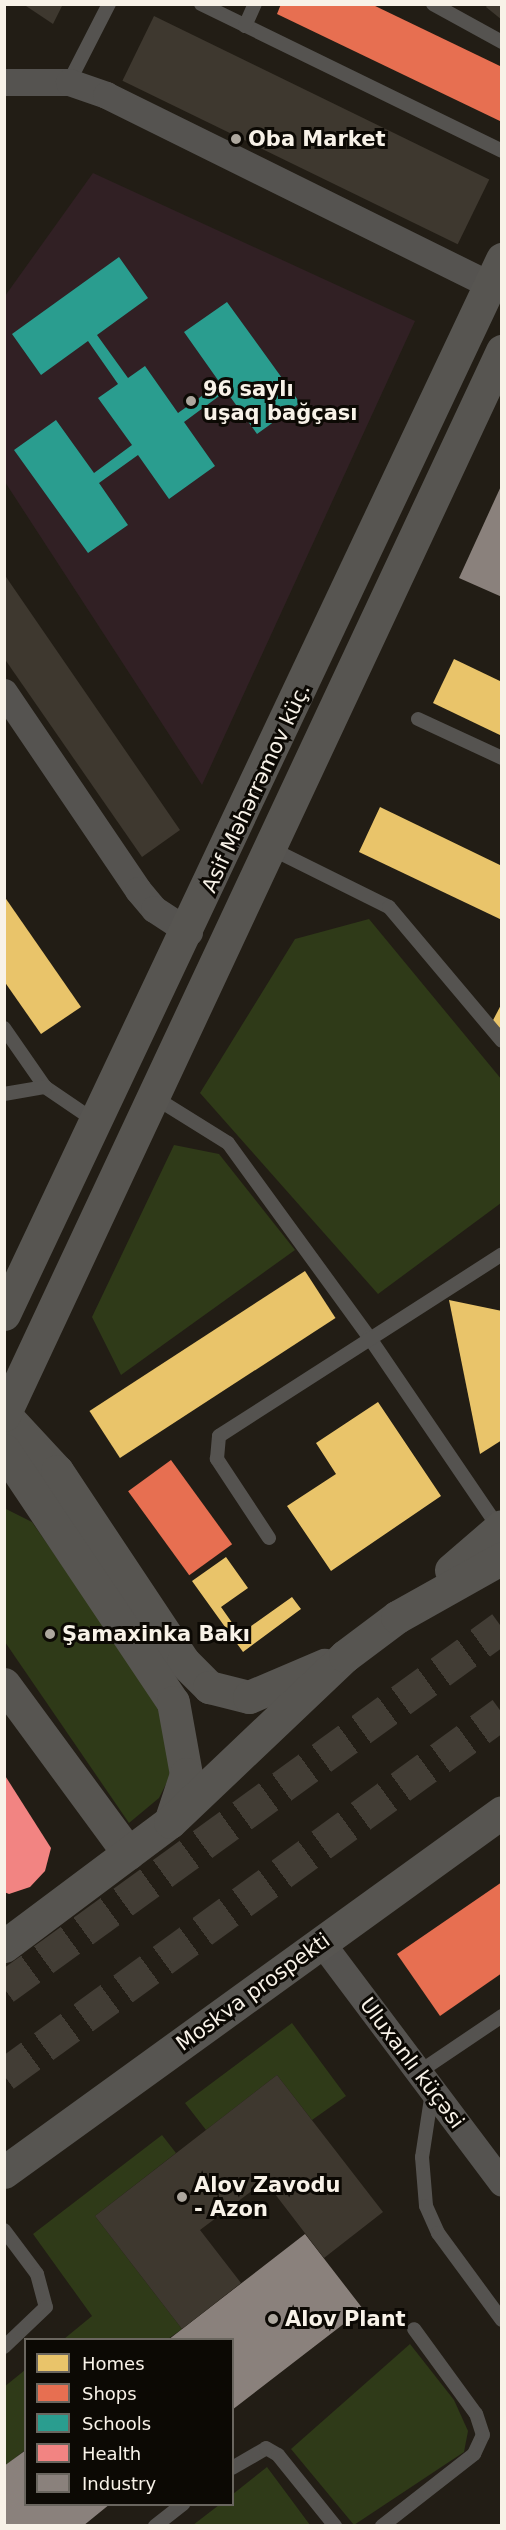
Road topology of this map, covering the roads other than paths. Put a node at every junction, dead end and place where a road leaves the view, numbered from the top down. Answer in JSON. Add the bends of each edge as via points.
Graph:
{"nodes":[{"id":1,"x":109,"y":4,"type":"edge"},
{"id":2,"x":201,"y":4,"type":"edge"},
{"id":3,"x":255,"y":4,"type":"edge"},
{"id":4,"x":433,"y":4,"type":"edge"},
{"id":5,"x":245,"y":26,"type":"junction"},
{"id":6,"x":501,"y":42,"type":"edge"},
{"id":7,"x":4,"y":82,"type":"edge"},
{"id":8,"x":69,"y":82,"type":"junction"},
{"id":9,"x":501,"y":150,"type":"edge"},
{"id":10,"x":498,"y":278,"type":"edge"},
{"id":11,"x":500,"y":360,"type":"edge"},
{"id":12,"x":4,"y":692,"type":"edge"},
{"id":13,"x":418,"y":719,"type":"dead end"},
{"id":14,"x":501,"y":758,"type":"edge"},
{"id":15,"x":270,"y":848,"type":"junction"},
{"id":16,"x":189,"y":932,"type":"junction"},
{"id":17,"x":4,"y":1028,"type":"edge"},
{"id":18,"x":501,"y":1041,"type":"edge"},
{"id":19,"x":45,"y":1087,"type":"junction"},
{"id":20,"x":4,"y":1094,"type":"edge"},
{"id":21,"x":154,"y":1097,"type":"junction"},
{"id":22,"x":97,"y":1122,"type":"junction"},
{"id":23,"x":501,"y":1254,"type":"edge"},
{"id":24,"x":6,"y":1309,"type":"edge"},
{"id":25,"x":369,"y":1336,"type":"junction"},
{"id":26,"x":5,"y":1415,"type":"edge"},
{"id":27,"x":4,"y":1450,"type":"edge"},
{"id":28,"x":500,"y":1537,"type":"edge"},
{"id":29,"x":269,"y":1538,"type":"dead end"},
{"id":30,"x":345,"y":1656,"type":"junction"},
{"id":31,"x":4,"y":1684,"type":"edge"},
{"id":32,"x":501,"y":1812,"type":"edge"},
{"id":33,"x":170,"y":1822,"type":"junction"},
{"id":34,"x":128,"y":1853,"type":"junction"},
{"id":35,"x":321,"y":1942,"type":"junction"},
{"id":36,"x":4,"y":1946,"type":"edge"},
{"id":37,"x":501,"y":2016,"type":"edge"},
{"id":38,"x":426,"y":2081,"type":"junction"},
{"id":39,"x":4,"y":2172,"type":"edge"},
{"id":40,"x":501,"y":2183,"type":"edge"},
{"id":41,"x":4,"y":2230,"type":"edge"},
{"id":42,"x":501,"y":2320,"type":"edge"},
{"id":43,"x":414,"y":2329,"type":"dead end"},
{"id":44,"x":4,"y":2347,"type":"edge"},
{"id":45,"x":234,"y":2467,"type":"edge"},
{"id":46,"x":182,"y":2506,"type":"edge"},
{"id":47,"x":155,"y":2526,"type":"edge"},
{"id":48,"x":335,"y":2526,"type":"edge"},
{"id":49,"x":382,"y":2526,"type":"edge"}],
"edges":[{"from":1,"to":8,"type":"lane"},
{"from":2,"to":5,"type":"lane"},
{"from":3,"to":5,"type":"lane"},
{"from":4,"to":6,"type":"lane"},
{"from":5,"to":9,"type":"lane"},
{"from":7,"to":8,"type":"street"},
{"from":8,"to":10,"type":"street","via":[[106,95]]},
{"from":10,"to":16,"type":"main road","name":"Asif Məhərrəmov küç."},
{"from":11,"to":15,"type":"main road","name":"Asif Məhərrəmov küç."},
{"from":12,"to":16,"type":"street","via":[[138,890],[154,909]]},
{"from":13,"to":14,"type":"lane"},
{"from":15,"to":18,"type":"lane","via":[[389,907]]},
{"from":15,"to":21,"type":"main road","name":"Asif Məhərrəmov küç."},
{"from":16,"to":22,"type":"main road","name":"Asif Məhərrəmov küç."},
{"from":17,"to":19,"type":"lane"},
{"from":19,"to":20,"type":"lane"},
{"from":19,"to":22,"type":"lane","via":[[74,1112]]},
{"from":21,"to":25,"type":"lane","via":[[228,1143]]},
{"from":21,"to":26,"type":"main road","name":"Asif Məhərrəmov küç."},
{"from":22,"to":24,"type":"main road","name":"Asif Məhərrəmov küç."},
{"from":23,"to":25,"type":"lane"},
{"from":25,"to":28,"type":"lane"},
{"from":25,"to":29,"type":"lane","via":[[219,1436],[217,1460]]},
{"from":26,"to":30,"type":"main road","via":[[57,1471],[183,1661],[209,1687],[249,1697]]},
{"from":27,"to":33,"type":"main road","via":[[173,1702],[186,1774]]},
{"from":28,"to":30,"type":"main road"},
{"from":30,"to":33,"type":"main road"},
{"from":31,"to":34,"type":"main road"},
{"from":32,"to":35,"type":"main road","name":"Moskva prospekti"},
{"from":33,"to":34,"type":"main road"},
{"from":34,"to":36,"type":"main road"},
{"from":35,"to":38,"type":"street","name":"Uluxanlı küçəsi"},
{"from":35,"to":39,"type":"main road","name":"Moskva prospekti"},
{"from":37,"to":38,"type":"lane"},
{"from":38,"to":40,"type":"street","name":"Uluxanlı küçəsi"},
{"from":38,"to":42,"type":"lane","via":[[422,2157],[426,2206],[438,2233]]},
{"from":41,"to":44,"type":"lane","via":[[37,2274],[46,2307]]},
{"from":43,"to":49,"type":"lane","via":[[476,2414],[483,2435],[474,2454]]},
{"from":45,"to":48,"type":"lane","via":[[266,2448],[278,2455]]},
{"from":46,"to":47,"type":"lane"}]}
